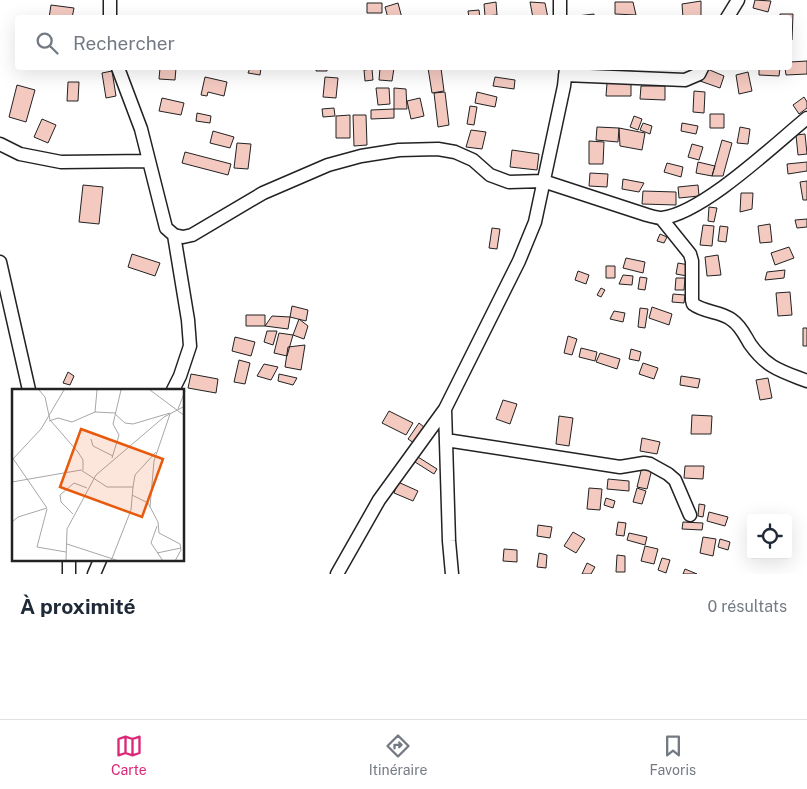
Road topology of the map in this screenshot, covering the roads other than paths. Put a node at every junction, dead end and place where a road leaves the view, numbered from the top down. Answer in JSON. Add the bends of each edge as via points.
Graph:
{"nodes":[{"id":1,"x":110,"y":0,"type":"edge"},
{"id":2,"x":560,"y":0,"type":"edge"},
{"id":3,"x":738,"y":0,"type":"edge"},
{"id":4,"x":110,"y":15,"type":"edge"},
{"id":5,"x":560,"y":15,"type":"edge"},
{"id":6,"x":730,"y":15,"type":"edge"},
{"id":7,"x":119,"y":70,"type":"edge"},
{"id":8,"x":701,"y":70,"type":"edge"},
{"id":9,"x":565,"y":71,"type":"edge"},
{"id":10,"x":807,"y":118,"type":"edge"},
{"id":11,"x":0,"y":144,"type":"edge"},
{"id":12,"x":149,"y":161,"type":"junction"},
{"id":13,"x":543,"y":181,"type":"junction"},
{"id":14,"x":661,"y":218,"type":"junction"},
{"id":15,"x":174,"y":235,"type":"junction"},
{"id":16,"x":0,"y":262,"type":"edge"},
{"id":17,"x":807,"y":381,"type":"edge"},
{"id":18,"x":29,"y":389,"type":"edge"},
{"id":19,"x":173,"y":389,"type":"edge"},
{"id":20,"x":445,"y":409,"type":"junction"},
{"id":21,"x":446,"y":440,"type":"junction"},
{"id":22,"x":690,"y":515,"type":"dead end"},
{"id":23,"x":99,"y":562,"type":"edge"},
{"id":24,"x":94,"y":574,"type":"edge"},
{"id":25,"x":337,"y":574,"type":"edge"},
{"id":26,"x":452,"y":574,"type":"edge"}],
"edges":[{"from":1,"to":4,"type":"street"},
{"from":2,"to":5,"type":"street"},
{"from":3,"to":6,"type":"street"},
{"from":7,"to":12,"type":"street","via":[[141,129]]},
{"from":8,"to":9,"type":"street","via":[[685,80]]},
{"from":9,"to":13,"type":"street"},
{"from":10,"to":14,"type":"street","via":[[704,201]]},
{"from":11,"to":12,"type":"street","via":[[20,154],[61,162]]},
{"from":12,"to":15,"type":"street","via":[[166,228]]},
{"from":13,"to":14,"type":"street"},
{"from":13,"to":15,"type":"street","via":[[509,182],[490,175],[473,160],[455,152],[399,150],[328,165],[262,193],[192,235],[183,238]]},
{"from":13,"to":20,"type":"street","via":[[534,222],[519,261]]},
{"from":14,"to":17,"type":"street","via":[[690,254],[693,304],[724,314],[734,321],[763,361]]},
{"from":15,"to":19,"type":"street","via":[[190,346]]},
{"from":16,"to":18,"type":"street"},
{"from":20,"to":21,"type":"street"},
{"from":20,"to":25,"type":"street","via":[[379,500]]},
{"from":21,"to":22,"type":"street","via":[[620,467],[650,464],[675,480]]},
{"from":21,"to":26,"type":"street"},
{"from":23,"to":24,"type":"street"}]}
